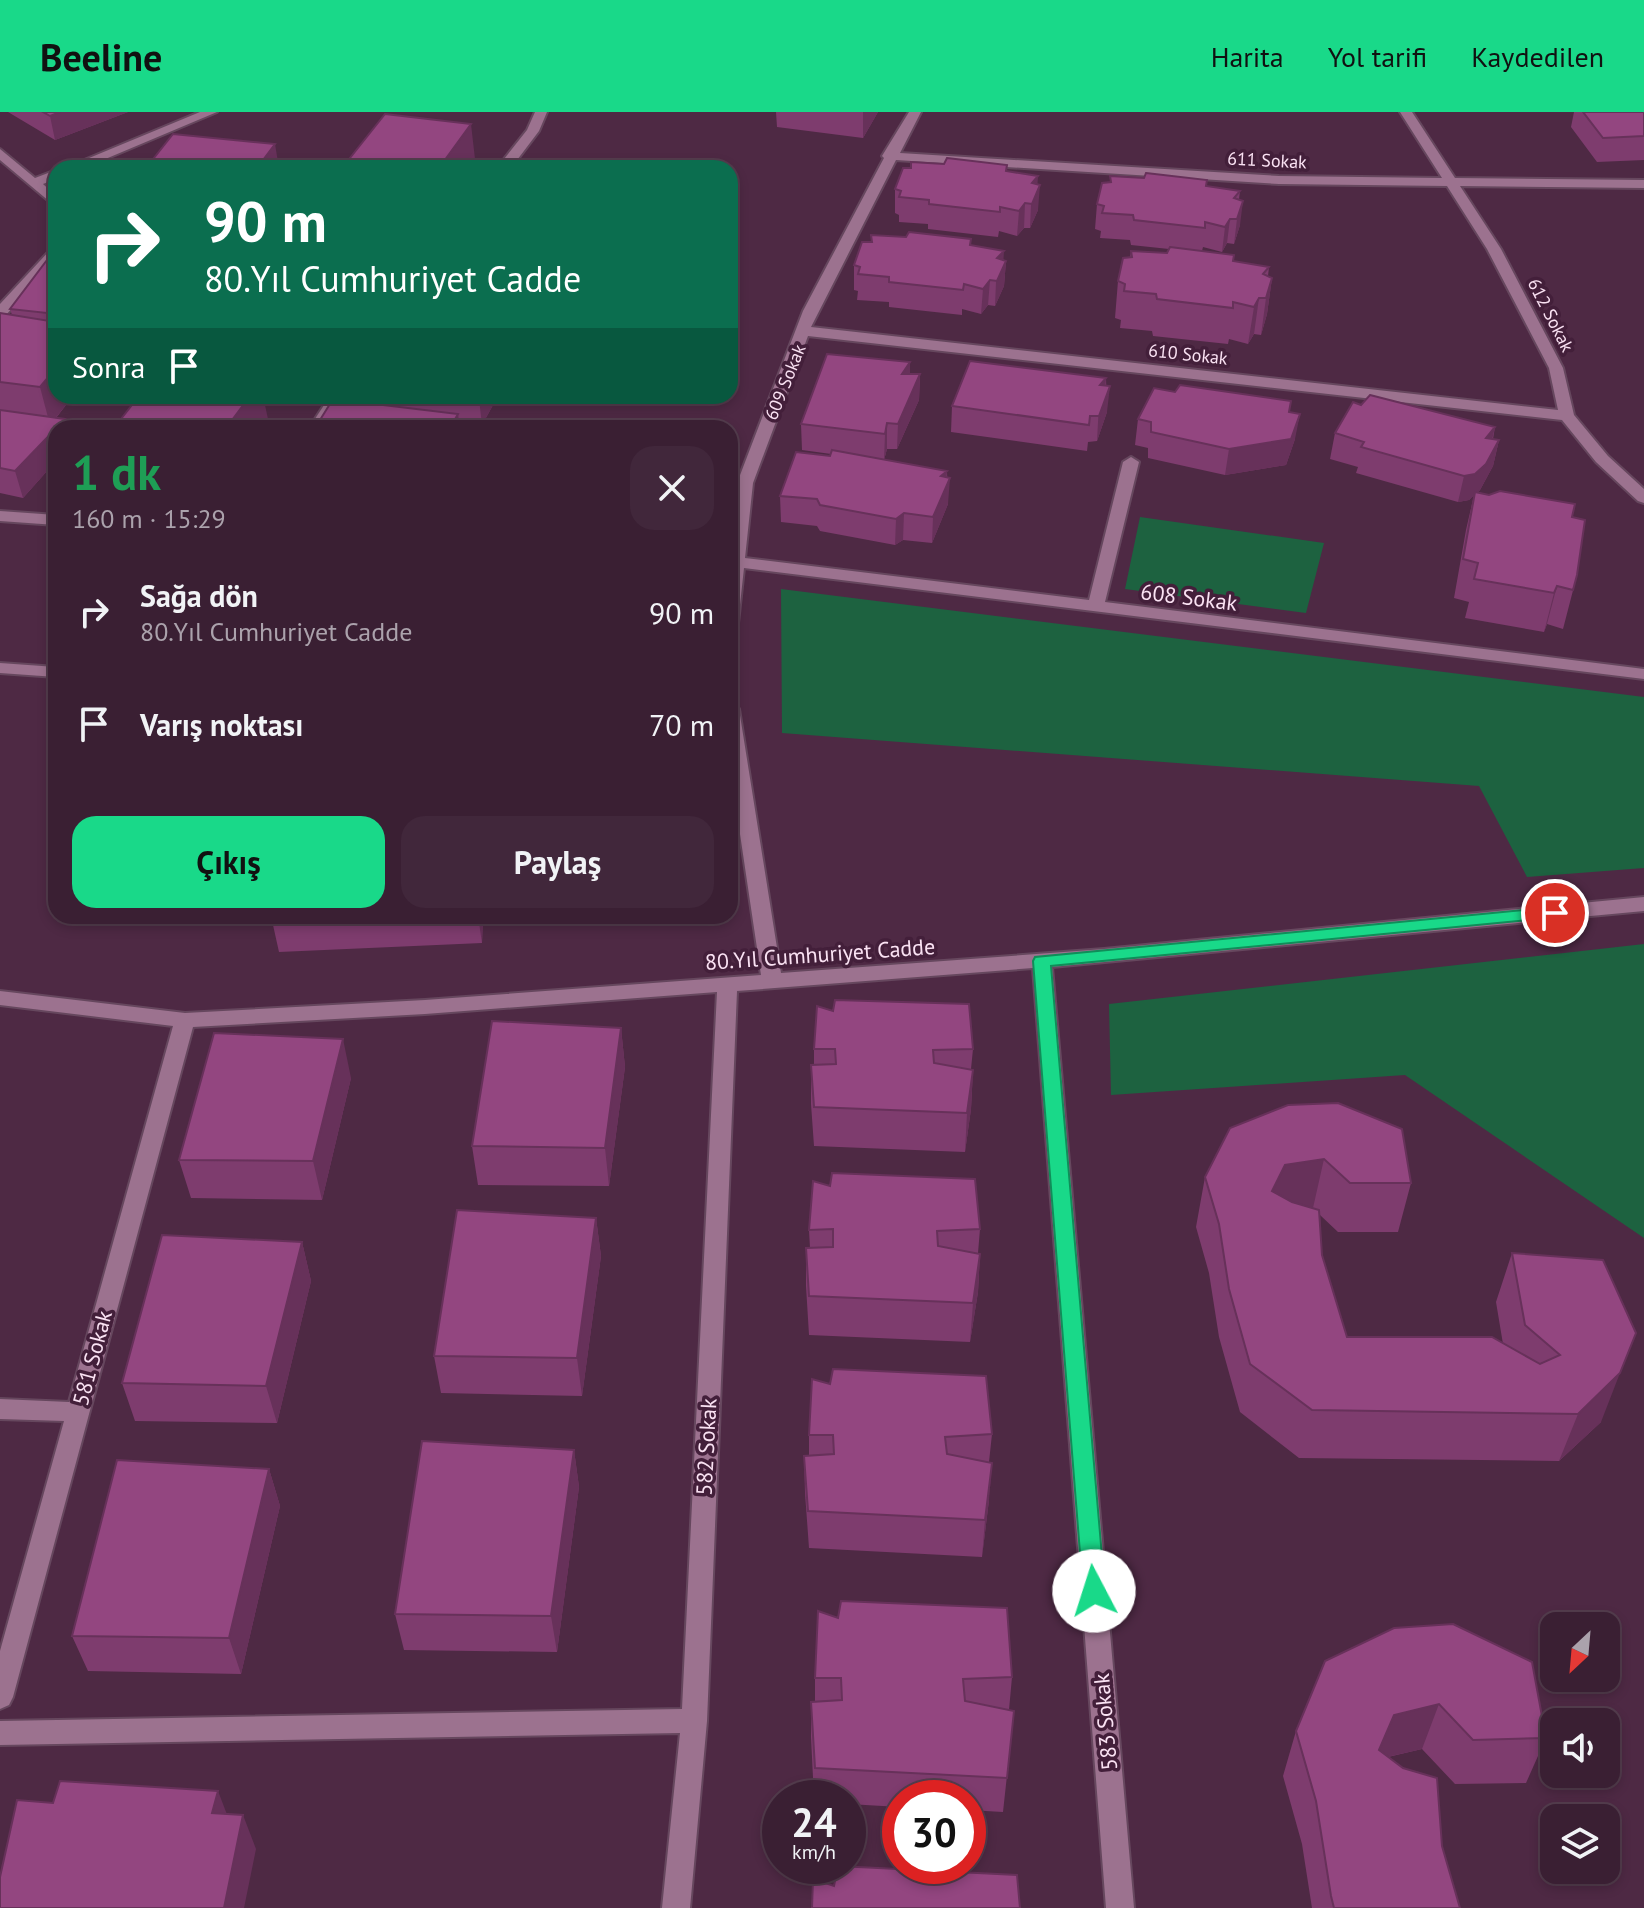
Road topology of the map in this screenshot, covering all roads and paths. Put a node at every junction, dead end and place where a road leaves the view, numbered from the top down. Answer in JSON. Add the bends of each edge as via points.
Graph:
{"nodes":[{"id":1,"x":211,"y":112,"type":"edge"},
{"id":2,"x":541,"y":112,"type":"edge"},
{"id":3,"x":915,"y":112,"type":"edge"},
{"id":4,"x":1406,"y":112,"type":"edge"},
{"id":5,"x":0,"y":153,"type":"edge"},
{"id":6,"x":889,"y":156,"type":"junction"},
{"id":7,"x":92,"y":160,"type":"edge"},
{"id":8,"x":510,"y":160,"type":"edge"},
{"id":9,"x":48,"y":177,"type":"edge"},
{"id":10,"x":36,"y":182,"type":"junction"},
{"id":11,"x":1453,"y":183,"type":"junction"},
{"id":12,"x":1644,"y":184,"type":"edge"},
{"id":13,"x":48,"y":195,"type":"edge"},
{"id":14,"x":48,"y":261,"type":"edge"},
{"id":15,"x":0,"y":313,"type":"edge"},
{"id":16,"x":805,"y":331,"type":"junction"},
{"id":17,"x":1567,"y":416,"type":"junction"},
{"id":18,"x":1131,"y":462,"type":"dead end"},
{"id":19,"x":1644,"y":498,"type":"edge"},
{"id":20,"x":0,"y":516,"type":"edge"},
{"id":21,"x":48,"y":519,"type":"edge"},
{"id":22,"x":738,"y":528,"type":"edge"},
{"id":23,"x":738,"y":562,"type":"edge"},
{"id":24,"x":1095,"y":608,"type":"junction"},
{"id":25,"x":0,"y":668,"type":"edge"},
{"id":26,"x":48,"y":671,"type":"edge"},
{"id":27,"x":1644,"y":674,"type":"edge"},
{"id":28,"x":738,"y":761,"type":"edge"},
{"id":29,"x":1644,"y":904,"type":"edge"},
{"id":30,"x":1042,"y":961,"type":"junction"},
{"id":31,"x":772,"y":981,"type":"junction"},
{"id":32,"x":727,"y":986,"type":"junction"},
{"id":33,"x":0,"y":998,"type":"edge"},
{"id":34,"x":185,"y":1020,"type":"junction"},
{"id":35,"x":0,"y":1409,"type":"edge"},
{"id":36,"x":77,"y":1412,"type":"junction"},
{"id":37,"x":0,"y":1697,"type":"edge"},
{"id":38,"x":694,"y":1721,"type":"junction"},
{"id":39,"x":0,"y":1733,"type":"edge"},
{"id":40,"x":676,"y":1908,"type":"edge"},
{"id":41,"x":1120,"y":1908,"type":"edge"}],
"edges":[{"from":1,"to":7,"type":"street"},
{"from":2,"to":8,"type":"street"},
{"from":3,"to":6,"type":"street","name":"609 Sokak"},
{"from":4,"to":11,"type":"street","name":"612 Sokak"},
{"from":5,"to":10,"type":"street"},
{"from":6,"to":11,"type":"street","name":"611 Sokak","via":[[1279,180]]},
{"from":6,"to":16,"type":"street","name":"609 Sokak","via":[[810,311]]},
{"from":9,"to":10,"type":"street"},
{"from":10,"to":13,"type":"street"},
{"from":11,"to":12,"type":"street","name":"611 Sokak"},
{"from":11,"to":17,"type":"street","name":"612 Sokak","via":[[1556,368]]},
{"from":14,"to":15,"type":"street"},
{"from":16,"to":17,"type":"street","name":"610 Sokak"},
{"from":16,"to":22,"type":"street","name":"609 Sokak","via":[[745,483]]},
{"from":17,"to":19,"type":"street","name":"612 Sokak"},
{"from":18,"to":24,"type":"street"},
{"from":20,"to":21,"type":"street"},
{"from":23,"to":24,"type":"street","name":"608 Sokak"},
{"from":24,"to":27,"type":"street","name":"608 Sokak"},
{"from":25,"to":26,"type":"street"},
{"from":28,"to":31,"type":"street"},
{"from":29,"to":30,"type":"street","name":"80.Yıl Cumhuriyet Cadde"},
{"from":30,"to":31,"type":"street","name":"80.Yıl Cumhuriyet Cadde"},
{"from":30,"to":41,"type":"street","name":"583 Sokak"},
{"from":31,"to":32,"type":"street","name":"80.Yıl Cumhuriyet Cadde"},
{"from":32,"to":34,"type":"street","name":"80.Yıl Cumhuriyet Cadde"},
{"from":32,"to":38,"type":"street","name":"582 Sokak"},
{"from":33,"to":34,"type":"street","name":"80.Yıl Cumhuriyet Cadde"},
{"from":34,"to":36,"type":"street","name":"581 Sokak"},
{"from":35,"to":36,"type":"street"},
{"from":36,"to":37,"type":"street","name":"581 Sokak"},
{"from":38,"to":39,"type":"street"},
{"from":38,"to":40,"type":"street","name":"582 Sokak"}]}
